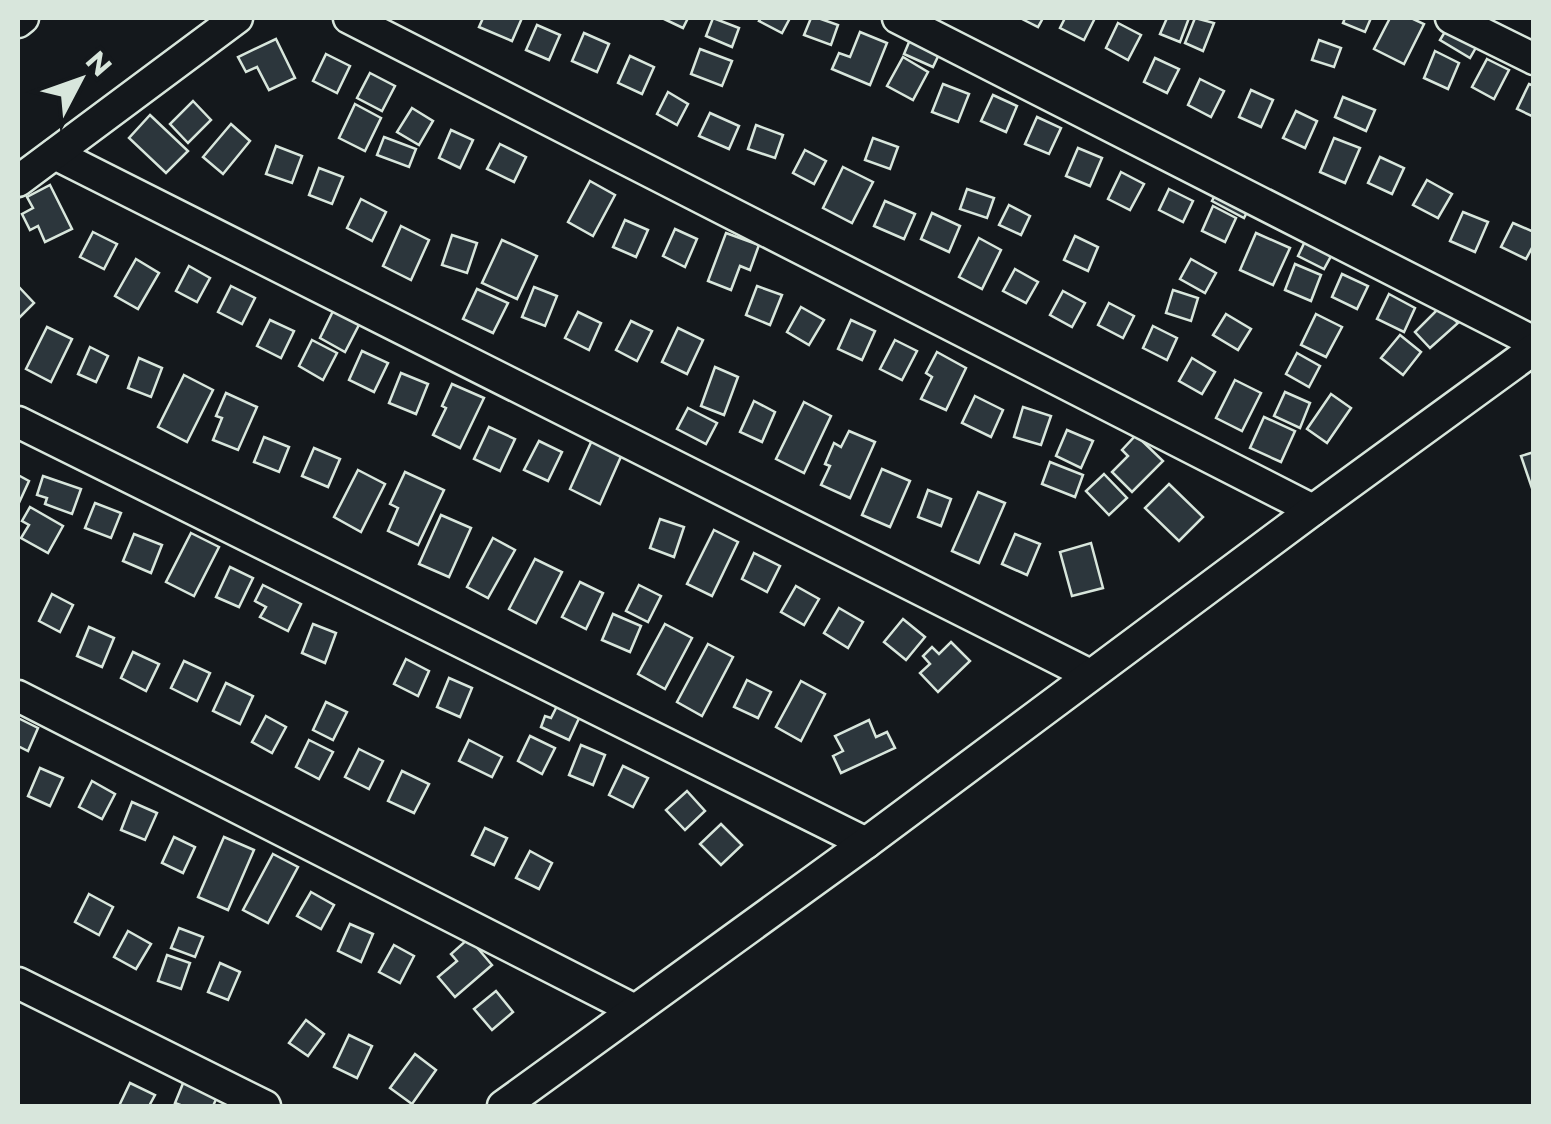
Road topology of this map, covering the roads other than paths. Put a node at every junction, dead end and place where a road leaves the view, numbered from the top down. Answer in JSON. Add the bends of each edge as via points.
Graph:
{"nodes":[{"id":1,"x":236,"y":18,"type":"edge"},
{"id":2,"x":349,"y":18,"type":"edge"},
{"id":3,"x":898,"y":18,"type":"edge"},
{"id":4,"x":1451,"y":18,"type":"edge"},
{"id":5,"x":1534,"y":60,"type":"edge"},
{"id":6,"x":55,"y":154,"type":"junction"},
{"id":7,"x":18,"y":181,"type":"edge"},
{"id":8,"x":1534,"y":346,"type":"edge"},
{"id":9,"x":18,"y":422,"type":"edge"},
{"id":10,"x":1313,"y":510,"type":"junction"},
{"id":11,"x":1090,"y":675,"type":"junction"},
{"id":12,"x":18,"y":696,"type":"edge"},
{"id":13,"x":866,"y":842,"type":"junction"},
{"id":14,"x":18,"y":984,"type":"edge"},
{"id":15,"x":635,"y":1010,"type":"junction"},
{"id":16,"x":265,"y":1106,"type":"edge"},
{"id":17,"x":503,"y":1106,"type":"edge"}],
"edges":[{"from":1,"to":6,"type":"street"},
{"from":2,"to":10,"type":"street"},
{"from":3,"to":8,"type":"street"},
{"from":4,"to":5,"type":"street"},
{"from":6,"to":7,"type":"street"},
{"from":6,"to":11,"type":"street"},
{"from":8,"to":10,"type":"street"},
{"from":9,"to":13,"type":"street"},
{"from":10,"to":11,"type":"street"},
{"from":11,"to":13,"type":"street"},
{"from":12,"to":15,"type":"street"},
{"from":13,"to":15,"type":"street"},
{"from":14,"to":16,"type":"street"},
{"from":15,"to":17,"type":"street"}]}
